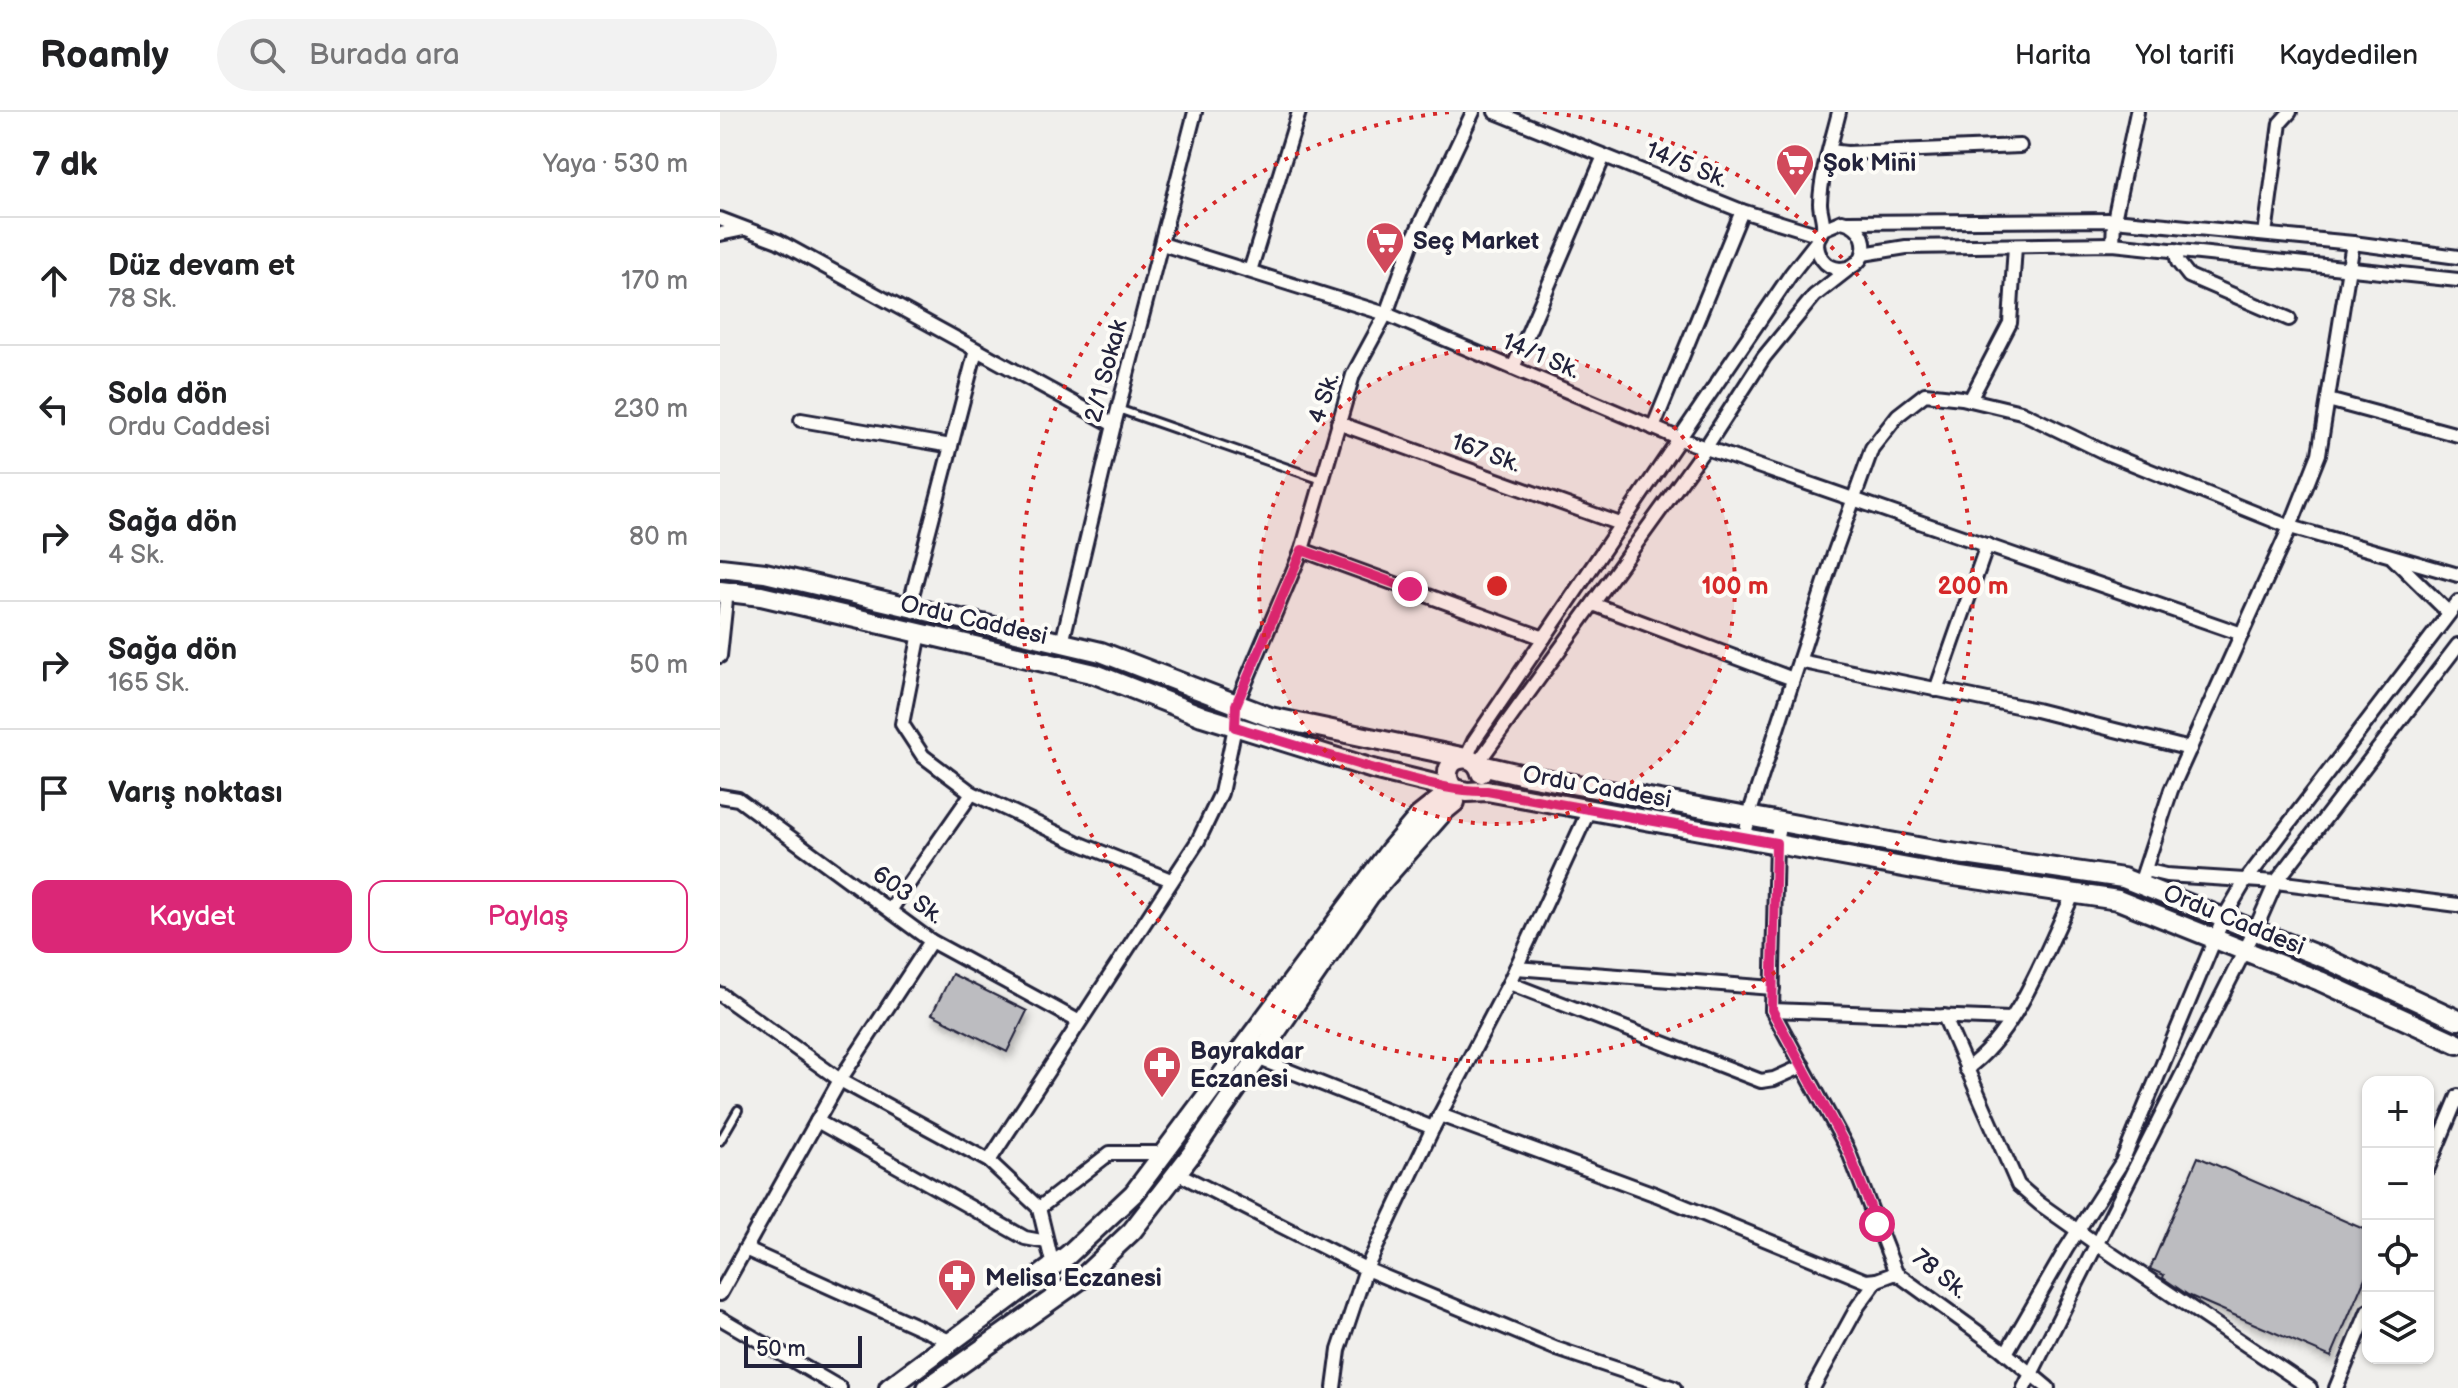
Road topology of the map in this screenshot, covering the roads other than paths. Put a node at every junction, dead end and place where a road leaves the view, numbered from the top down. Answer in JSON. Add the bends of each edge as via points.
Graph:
{"nodes":[{"id":1,"x":1195,"y":112,"type":"edge"},
{"id":2,"x":1299,"y":112,"type":"edge"},
{"id":3,"x":1473,"y":112,"type":"edge"},
{"id":4,"x":1495,"y":112,"type":"edge"},
{"id":5,"x":1839,"y":112,"type":"edge"},
{"id":6,"x":2137,"y":112,"type":"edge"},
{"id":7,"x":2290,"y":112,"type":"edge"},
{"id":8,"x":2020,"y":146,"type":"dead end"},
{"id":9,"x":1830,"y":151,"type":"junction"},
{"id":10,"x":1604,"y":156,"type":"junction"},
{"id":11,"x":1742,"y":211,"type":"junction"},
{"id":12,"x":720,"y":219,"type":"edge"},
{"id":13,"x":2114,"y":220,"type":"junction"},
{"id":14,"x":1848,"y":222,"type":"junction"},
{"id":15,"x":746,"y":229,"type":"junction"},
{"id":16,"x":720,"y":234,"type":"edge"},
{"id":17,"x":2265,"y":234,"type":"junction"},
{"id":18,"x":1820,"y":235,"type":"junction"},
{"id":19,"x":2353,"y":243,"type":"junction"},
{"id":20,"x":1162,"y":244,"type":"junction"},
{"id":21,"x":2113,"y":244,"type":"junction"},
{"id":22,"x":2015,"y":246,"type":"junction"},
{"id":23,"x":2175,"y":250,"type":"junction"},
{"id":24,"x":2458,"y":257,"type":"edge"},
{"id":25,"x":1859,"y":259,"type":"junction"},
{"id":26,"x":2350,"y":267,"type":"junction"},
{"id":27,"x":1250,"y":271,"type":"junction"},
{"id":28,"x":2458,"y":280,"type":"edge"},
{"id":29,"x":1386,"y":314,"type":"junction"},
{"id":30,"x":2289,"y":319,"type":"dead end"},
{"id":31,"x":976,"y":350,"type":"junction"},
{"id":32,"x":1513,"y":368,"type":"junction"},
{"id":33,"x":1970,"y":400,"type":"junction"},
{"id":34,"x":2328,"y":400,"type":"junction"},
{"id":35,"x":1118,"y":409,"type":"junction"},
{"id":36,"x":801,"y":420,"type":"dead end"},
{"id":37,"x":1338,"y":423,"type":"junction"},
{"id":38,"x":1114,"y":425,"type":"junction"},
{"id":39,"x":1653,"y":428,"type":"junction"},
{"id":40,"x":2458,"y":435,"type":"edge"},
{"id":41,"x":1680,"y":439,"type":"junction"},
{"id":42,"x":951,"y":446,"type":"junction"},
{"id":43,"x":1706,"y":447,"type":"junction"},
{"id":44,"x":1322,"y":480,"type":"junction"},
{"id":45,"x":1854,"y":498,"type":"junction"},
{"id":46,"x":1620,"y":524,"type":"junction"},
{"id":47,"x":2290,"y":527,"type":"junction"},
{"id":48,"x":1987,"y":545,"type":"junction"},
{"id":49,"x":1302,"y":550,"type":"junction"},
{"id":50,"x":2391,"y":556,"type":"junction"},
{"id":51,"x":724,"y":568,"type":"edge"},
{"id":52,"x":2458,"y":575,"type":"edge"},
{"id":53,"x":724,"y":591,"type":"edge"},
{"id":54,"x":2458,"y":602,"type":"edge"},
{"id":55,"x":1593,"y":604,"type":"junction"},
{"id":56,"x":917,"y":609,"type":"junction"},
{"id":57,"x":2449,"y":613,"type":"junction"},
{"id":58,"x":912,"y":631,"type":"junction"},
{"id":59,"x":2242,"y":634,"type":"junction"},
{"id":60,"x":1544,"y":638,"type":"junction"},
{"id":61,"x":1062,"y":643,"type":"junction"},
{"id":62,"x":2458,"y":645,"type":"edge"},
{"id":63,"x":720,"y":656,"type":"edge"},
{"id":64,"x":1799,"y":661,"type":"junction"},
{"id":65,"x":1057,"y":664,"type":"junction"},
{"id":66,"x":1793,"y":679,"type":"junction"},
{"id":67,"x":1936,"y":690,"type":"junction"},
{"id":68,"x":1236,"y":705,"type":"junction"},
{"id":69,"x":1235,"y":727,"type":"junction"},
{"id":70,"x":2190,"y":749,"type":"junction"},
{"id":71,"x":1471,"y":761,"type":"junction"},
{"id":72,"x":1465,"y":790,"type":"junction"},
{"id":73,"x":972,"y":793,"type":"junction"},
{"id":74,"x":720,"y":796,"type":"edge"},
{"id":75,"x":1589,"y":810,"type":"junction"},
{"id":76,"x":1749,"y":815,"type":"junction"},
{"id":77,"x":1780,"y":821,"type":"junction"},
{"id":78,"x":1745,"y":837,"type":"junction"},
{"id":79,"x":1776,"y":843,"type":"junction"},
{"id":80,"x":2143,"y":877,"type":"junction"},
{"id":81,"x":1171,"y":880,"type":"junction"},
{"id":82,"x":2246,"y":880,"type":"junction"},
{"id":83,"x":2276,"y":882,"type":"junction"},
{"id":84,"x":2074,"y":893,"type":"junction"},
{"id":85,"x":2458,"y":905,"type":"edge"},
{"id":86,"x":891,"y":909,"type":"junction"},
{"id":87,"x":2224,"y":917,"type":"junction"},
{"id":88,"x":2255,"y":930,"type":"junction"},
{"id":89,"x":2216,"y":938,"type":"junction"},
{"id":90,"x":931,"y":941,"type":"junction"},
{"id":91,"x":2244,"y":950,"type":"junction"},
{"id":92,"x":1516,"y":968,"type":"junction"},
{"id":93,"x":1509,"y":983,"type":"junction"},
{"id":94,"x":1773,"y":988,"type":"junction"},
{"id":95,"x":720,"y":994,"type":"edge"},
{"id":96,"x":1772,"y":1010,"type":"junction"},
{"id":97,"x":1944,"y":1016,"type":"junction"},
{"id":98,"x":2010,"y":1019,"type":"junction"},
{"id":99,"x":2458,"y":1020,"type":"edge"},
{"id":100,"x":1078,"y":1021,"type":"junction"},
{"id":101,"x":2458,"y":1044,"type":"edge"},
{"id":102,"x":1257,"y":1058,"type":"junction"},
{"id":103,"x":1803,"y":1066,"type":"junction"},
{"id":104,"x":1966,"y":1069,"type":"junction"},
{"id":105,"x":840,"y":1080,"type":"junction"},
{"id":106,"x":2458,"y":1096,"type":"edge"},
{"id":107,"x":738,"y":1110,"type":"dead end"},
{"id":108,"x":1440,"y":1115,"type":"junction"},
{"id":109,"x":817,"y":1121,"type":"junction"},
{"id":110,"x":1433,"y":1128,"type":"junction"},
{"id":111,"x":720,"y":1141,"type":"edge"},
{"id":112,"x":1164,"y":1153,"type":"junction"},
{"id":113,"x":2434,"y":1154,"type":"edge"},
{"id":114,"x":989,"y":1161,"type":"junction"},
{"id":115,"x":1177,"y":1173,"type":"junction"},
{"id":116,"x":1039,"y":1208,"type":"junction"},
{"id":117,"x":2078,"y":1231,"type":"junction"},
{"id":118,"x":1047,"y":1242,"type":"junction"},
{"id":119,"x":2098,"y":1245,"type":"junction"},
{"id":120,"x":745,"y":1249,"type":"junction"},
{"id":121,"x":1053,"y":1266,"type":"junction"},
{"id":122,"x":1366,"y":1269,"type":"junction"},
{"id":123,"x":1896,"y":1273,"type":"junction"},
{"id":124,"x":1877,"y":1280,"type":"junction"},
{"id":125,"x":720,"y":1294,"type":"edge"},
{"id":126,"x":720,"y":1318,"type":"edge"},
{"id":127,"x":2362,"y":1325,"type":"edge"},
{"id":128,"x":952,"y":1342,"type":"junction"},
{"id":129,"x":2006,"y":1353,"type":"junction"},
{"id":130,"x":2030,"y":1374,"type":"junction"},
{"id":131,"x":840,"y":1388,"type":"edge"},
{"id":132,"x":889,"y":1388,"type":"edge"},
{"id":133,"x":927,"y":1388,"type":"edge"},
{"id":134,"x":1334,"y":1388,"type":"edge"},
{"id":135,"x":1674,"y":1388,"type":"edge"},
{"id":136,"x":1813,"y":1388,"type":"edge"},
{"id":137,"x":2024,"y":1388,"type":"edge"},
{"id":138,"x":2048,"y":1388,"type":"edge"},
{"id":139,"x":2310,"y":1388,"type":"edge"},
{"id":140,"x":2336,"y":1388,"type":"edge"}],
"edges":[{"from":1,"to":20,"type":"street","name":"2/1 Sokak"},
{"from":2,"to":27,"type":"street"},
{"from":3,"to":29,"type":"street","name":"4 Sk.","via":[[1413,239]]},
{"from":4,"to":10,"type":"street","name":"14/5 Sk."},
{"from":5,"to":9,"type":"street"},
{"from":6,"to":13,"type":"street"},
{"from":7,"to":17,"type":"street","via":[[2280,123]]},
{"from":8,"to":9,"type":"street"},
{"from":9,"to":18,"type":"street"},
{"from":10,"to":11,"type":"street","name":"14/5 Sk."},
{"from":10,"to":32,"type":"street"},
{"from":11,"to":18,"type":"street","name":"14/5 Sk."},
{"from":11,"to":39,"type":"street"},
{"from":12,"to":15,"type":"street"},
{"from":13,"to":14,"type":"street"},
{"from":13,"to":17,"type":"street"},
{"from":13,"to":21,"type":"street"},
{"from":14,"to":18,"type":"street","via":[[1835,222]]},
{"from":14,"to":25,"type":"street","via":[[1864,239]]},
{"from":15,"to":16,"type":"street"},
{"from":15,"to":31,"type":"street","via":[[778,241]]},
{"from":17,"to":19,"type":"street"},
{"from":18,"to":25,"type":"street","via":[[1825,263],[1840,269]]},
{"from":18,"to":41,"type":"street"},
{"from":19,"to":24,"type":"street"},
{"from":19,"to":26,"type":"street"},
{"from":20,"to":27,"type":"street","name":"14/1 Sk."},
{"from":20,"to":35,"type":"street","name":"2/1 Sokak"},
{"from":21,"to":22,"type":"street"},
{"from":21,"to":23,"type":"street"},
{"from":22,"to":25,"type":"street","via":[[1906,247]]},
{"from":22,"to":33,"type":"street","via":[[2010,323]]},
{"from":23,"to":26,"type":"street"},
{"from":23,"to":30,"type":"street","via":[[2189,276]]},
{"from":25,"to":43,"type":"street","via":[[1814,296],[1764,357]]},
{"from":26,"to":28,"type":"street"},
{"from":26,"to":34,"type":"street"},
{"from":27,"to":29,"type":"street","name":"14/1 Sk."},
{"from":29,"to":32,"type":"street","name":"14/1 Sk."},
{"from":29,"to":37,"type":"street","name":"4 Sk.","via":[[1353,375]]},
{"from":31,"to":38,"type":"street"},
{"from":31,"to":42,"type":"street"},
{"from":32,"to":39,"type":"street","name":"14/1 Sk."},
{"from":33,"to":45,"type":"street","via":[[1925,394],[1898,415],[1872,448]]},
{"from":33,"to":47,"type":"street","via":[[2021,412],[2106,453]]},
{"from":34,"to":40,"type":"street"},
{"from":34,"to":47,"type":"street","via":[[2319,454]]},
{"from":35,"to":38,"type":"street","name":"2/1 Sokak"},
{"from":35,"to":44,"type":"lane"},
{"from":36,"to":42,"type":"street"},
{"from":37,"to":44,"type":"street","name":"4 Sk."},
{"from":37,"to":46,"type":"street","name":"167 Sk."},
{"from":38,"to":61,"type":"street","name":"2/1 Sokak"},
{"from":39,"to":41,"type":"street","name":"14/1 Sk."},
{"from":41,"to":43,"type":"street","name":"14/1 Sk."},
{"from":41,"to":46,"type":"street"},
{"from":42,"to":56,"type":"street"},
{"from":43,"to":45,"type":"street","name":"14/1 Sk."},
{"from":43,"to":55,"type":"street"},
{"from":44,"to":49,"type":"street","name":"4 Sk."},
{"from":45,"to":48,"type":"street","name":"14/1 Sk."},
{"from":45,"to":64,"type":"street"},
{"from":46,"to":60,"type":"street"},
{"from":47,"to":50,"type":"street"},
{"from":47,"to":59,"type":"street"},
{"from":48,"to":59,"type":"street","name":"14/1 Sk."},
{"from":48,"to":67,"type":"street"},
{"from":49,"to":60,"type":"street"},
{"from":49,"to":68,"type":"street","name":"4 Sk."},
{"from":50,"to":52,"type":"street"},
{"from":50,"to":57,"type":"street"},
{"from":51,"to":53,"type":"main road"},
{"from":51,"to":56,"type":"main road","name":"Ordu Caddesi"},
{"from":53,"to":58,"type":"main road","name":"Ordu Caddesi"},
{"from":53,"to":63,"type":"street"},
{"from":54,"to":57,"type":"street"},
{"from":55,"to":66,"type":"street"},
{"from":55,"to":71,"type":"street"},
{"from":56,"to":58,"type":"main road"},
{"from":56,"to":61,"type":"main road","name":"Ordu Caddesi"},
{"from":57,"to":82,"type":"street"},
{"from":58,"to":65,"type":"main road","name":"Ordu Caddesi"},
{"from":58,"to":73,"type":"street","via":[[902,724],[923,756]]},
{"from":59,"to":70,"type":"street"},
{"from":60,"to":71,"type":"street","via":[[1474,741]]},
{"from":61,"to":65,"type":"main road"},
{"from":61,"to":68,"type":"main road","name":"Ordu Caddesi","via":[[1101,652]]},
{"from":62,"to":83,"type":"street"},
{"from":64,"to":66,"type":"street"},
{"from":64,"to":67,"type":"street"},
{"from":65,"to":69,"type":"main road","name":"Ordu Caddesi"},
{"from":66,"to":76,"type":"street"},
{"from":67,"to":70,"type":"street"},
{"from":68,"to":69,"type":"street"},
{"from":68,"to":71,"type":"main road","name":"Ordu Caddesi"},
{"from":69,"to":72,"type":"main road","name":"Ordu Caddesi","via":[[1373,769]]},
{"from":69,"to":81,"type":"street","via":[[1221,793]]},
{"from":70,"to":80,"type":"street"},
{"from":71,"to":72,"type":"main road","via":[[1480,780]]},
{"from":71,"to":72,"type":"main road","via":[[1458,759],[1449,767],[1448,781]]},
{"from":71,"to":76,"type":"main road","name":"Ordu Caddesi"},
{"from":72,"to":75,"type":"main road","name":"Ordu Caddesi"},
{"from":72,"to":102,"type":"main road","via":[[1370,895]]},
{"from":72,"to":112,"type":"main road","via":[[1419,816],[1391,849]]},
{"from":73,"to":81,"type":"street"},
{"from":73,"to":86,"type":"street"},
{"from":74,"to":86,"type":"street","name":"603 Sk.","via":[[738,799]]},
{"from":75,"to":78,"type":"main road","name":"Ordu Caddesi"},
{"from":75,"to":92,"type":"street"},
{"from":76,"to":77,"type":"main road","name":"Ordu Caddesi"},
{"from":76,"to":78,"type":"street"},
{"from":77,"to":79,"type":"street"},
{"from":77,"to":80,"type":"main road","name":"Ordu Caddesi","via":[[1945,852]]},
{"from":78,"to":79,"type":"main road","name":"Ordu Caddesi"},
{"from":79,"to":84,"type":"main road","name":"Ordu Caddesi"},
{"from":79,"to":94,"type":"street"},
{"from":80,"to":82,"type":"street"},
{"from":80,"to":87,"type":"main road","name":"Ordu Caddesi"},
{"from":81,"to":100,"type":"street"},
{"from":82,"to":83,"type":"street"},
{"from":82,"to":87,"type":"street"},
{"from":83,"to":85,"type":"street"},
{"from":83,"to":88,"type":"street"},
{"from":84,"to":89,"type":"main road","name":"Ordu Caddesi","via":[[2118,900]]},
{"from":84,"to":98,"type":"street"},
{"from":86,"to":90,"type":"street","name":"603 Sk."},
{"from":87,"to":88,"type":"main road","name":"Ordu Caddesi"},
{"from":87,"to":89,"type":"street"},
{"from":88,"to":91,"type":"street"},
{"from":88,"to":99,"type":"main road","name":"Ordu Caddesi"},
{"from":89,"to":91,"type":"main road","name":"Ordu Caddesi"},
{"from":89,"to":117,"type":"street","via":[[2122,1162]]},
{"from":90,"to":100,"type":"street","name":"603 Sk."},
{"from":90,"to":105,"type":"street"},
{"from":91,"to":101,"type":"main road","name":"Ordu Caddesi"},
{"from":91,"to":119,"type":"street"},
{"from":92,"to":93,"type":"street"},
{"from":92,"to":94,"type":"street"},
{"from":93,"to":103,"type":"street","via":[[1761,1081]]},
{"from":93,"to":108,"type":"street"},
{"from":94,"to":96,"type":"street"},
{"from":95,"to":105,"type":"street"},
{"from":96,"to":97,"type":"street"},
{"from":96,"to":103,"type":"street","name":"78 Sk."},
{"from":97,"to":98,"type":"street"},
{"from":97,"to":104,"type":"street"},
{"from":98,"to":104,"type":"street","via":[[1984,1056]]},
{"from":100,"to":114,"type":"street"},
{"from":102,"to":110,"type":"street"},
{"from":102,"to":115,"type":"main road"},
{"from":103,"to":123,"type":"street","name":"78 Sk.","via":[[1848,1150]]},
{"from":104,"to":117,"type":"street","via":[[2018,1185]]},
{"from":105,"to":109,"type":"street"},
{"from":105,"to":114,"type":"street"},
{"from":106,"to":113,"type":"street"},
{"from":107,"to":111,"type":"lane"},
{"from":108,"to":110,"type":"street"},
{"from":108,"to":124,"type":"street","via":[[1657,1195],[1866,1281]]},
{"from":109,"to":118,"type":"street","via":[[1025,1238]]},
{"from":109,"to":120,"type":"street"},
{"from":110,"to":122,"type":"street"},
{"from":112,"to":116,"type":"street","via":[[1110,1153]]},
{"from":112,"to":121,"type":"main road","via":[[1134,1193]]},
{"from":114,"to":116,"type":"street"},
{"from":115,"to":122,"type":"street"},
{"from":115,"to":133,"type":"main road","via":[[1132,1231],[1081,1279]]},
{"from":116,"to":118,"type":"street"},
{"from":117,"to":119,"type":"street"},
{"from":117,"to":129,"type":"street"},
{"from":118,"to":121,"type":"street"},
{"from":119,"to":130,"type":"street"},
{"from":119,"to":139,"type":"street"},
{"from":120,"to":125,"type":"street"},
{"from":120,"to":128,"type":"street"},
{"from":121,"to":128,"type":"main road"},
{"from":122,"to":134,"type":"street","via":[[1339,1350]]},
{"from":122,"to":135,"type":"street","via":[[1557,1349]]},
{"from":123,"to":124,"type":"street"},
{"from":123,"to":129,"type":"street","name":"78 Sk."},
{"from":124,"to":136,"type":"street"},
{"from":126,"to":131,"type":"street"},
{"from":127,"to":140,"type":"street"},
{"from":128,"to":132,"type":"main road"},
{"from":129,"to":130,"type":"street","name":"78 Sk."},
{"from":130,"to":137,"type":"street"},
{"from":130,"to":138,"type":"street","name":"78 Sk."}]}
